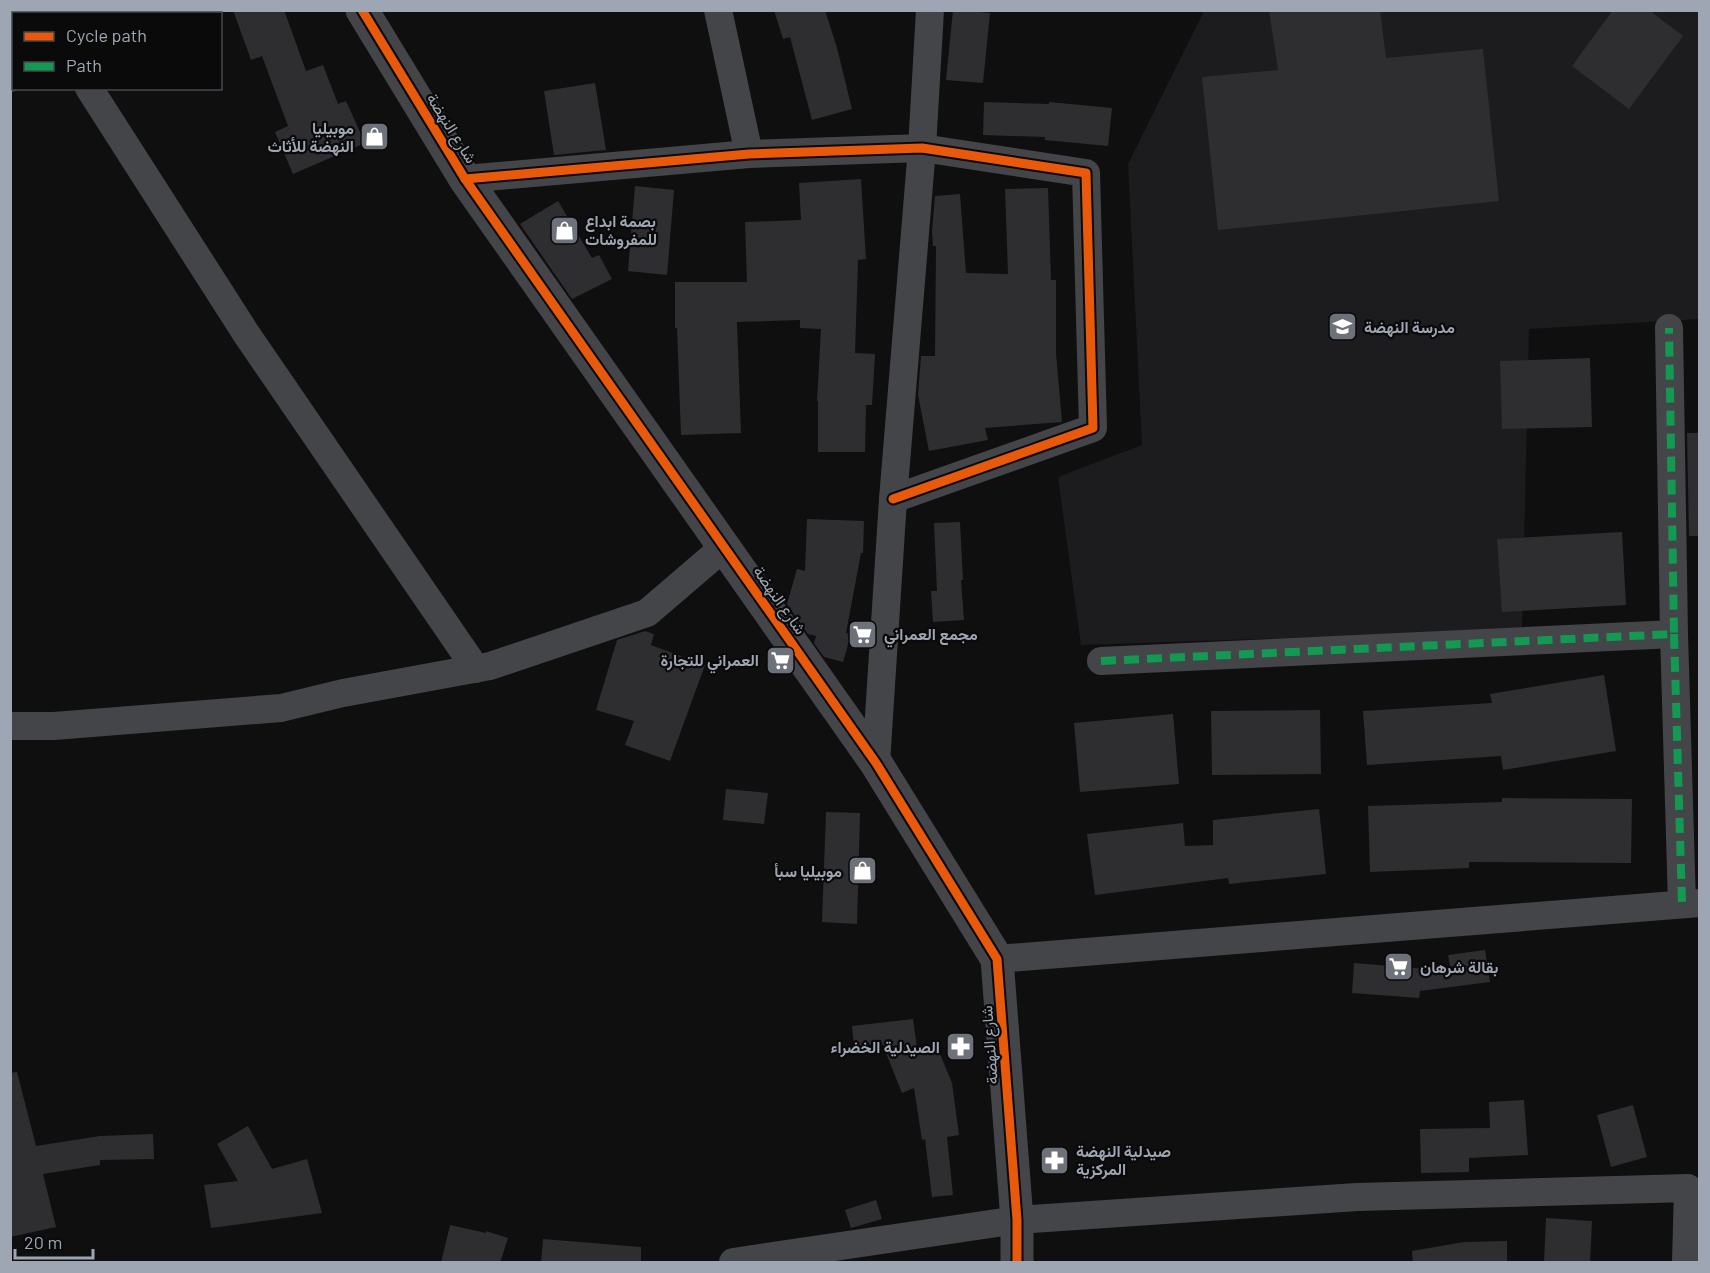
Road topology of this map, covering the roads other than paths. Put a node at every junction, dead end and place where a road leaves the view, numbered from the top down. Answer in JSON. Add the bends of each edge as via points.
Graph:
{"nodes":[{"id":1,"x":362,"y":10,"type":"edge"},
{"id":2,"x":718,"y":10,"type":"edge"},
{"id":3,"x":930,"y":10,"type":"edge"},
{"id":4,"x":90,"y":90,"type":"edge"},
{"id":5,"x":922,"y":148,"type":"junction"},
{"id":6,"x":749,"y":154,"type":"junction"},
{"id":7,"x":465,"y":178,"type":"junction"},
{"id":8,"x":1669,"y":328,"type":"dead end"},
{"id":9,"x":893,"y":499,"type":"junction"},
{"id":10,"x":724,"y":547,"type":"junction"},
{"id":11,"x":1674,"y":634,"type":"junction"},
{"id":12,"x":1101,"y":661,"type":"dead end"},
{"id":13,"x":476,"y":669,"type":"junction"},
{"id":14,"x":10,"y":726,"type":"edge"},
{"id":15,"x":876,"y":763,"type":"junction"},
{"id":16,"x":1691,"y":904,"type":"edge"},
{"id":17,"x":997,"y":959,"type":"junction"},
{"id":18,"x":1017,"y":1220,"type":"junction"},
{"id":19,"x":736,"y":1262,"type":"edge"},
{"id":20,"x":1017,"y":1263,"type":"edge"},
{"id":21,"x":1686,"y":1263,"type":"edge"}],
"edges":[{"from":1,"to":7,"type":"street","name":"شارع النهضة"},
{"from":2,"to":6,"type":"street"},
{"from":3,"to":5,"type":"street"},
{"from":4,"to":13,"type":"street","via":[[247,335]]},
{"from":5,"to":6,"type":"street"},
{"from":5,"to":9,"type":"street"},
{"from":5,"to":9,"type":"street","via":[[1086,173],[1093,429]]},
{"from":6,"to":7,"type":"street"},
{"from":7,"to":10,"type":"street","name":"شارع النهضة"},
{"from":8,"to":11,"type":"street"},
{"from":9,"to":15,"type":"street"},
{"from":10,"to":13,"type":"street","via":[[647,613]]},
{"from":10,"to":15,"type":"street","name":"شارع النهضة"},
{"from":11,"to":12,"type":"street"},
{"from":11,"to":16,"type":"street"},
{"from":13,"to":14,"type":"street","via":[[281,708]]},
{"from":15,"to":17,"type":"street","name":"شارع النهضة"},
{"from":16,"to":17,"type":"street"},
{"from":17,"to":18,"type":"street","name":"شارع النهضة"},
{"from":18,"to":19,"type":"street"},
{"from":18,"to":20,"type":"street","name":"شارع النهضة"},
{"from":18,"to":21,"type":"street","via":[[1357,1197],[1688,1188]]}]}
